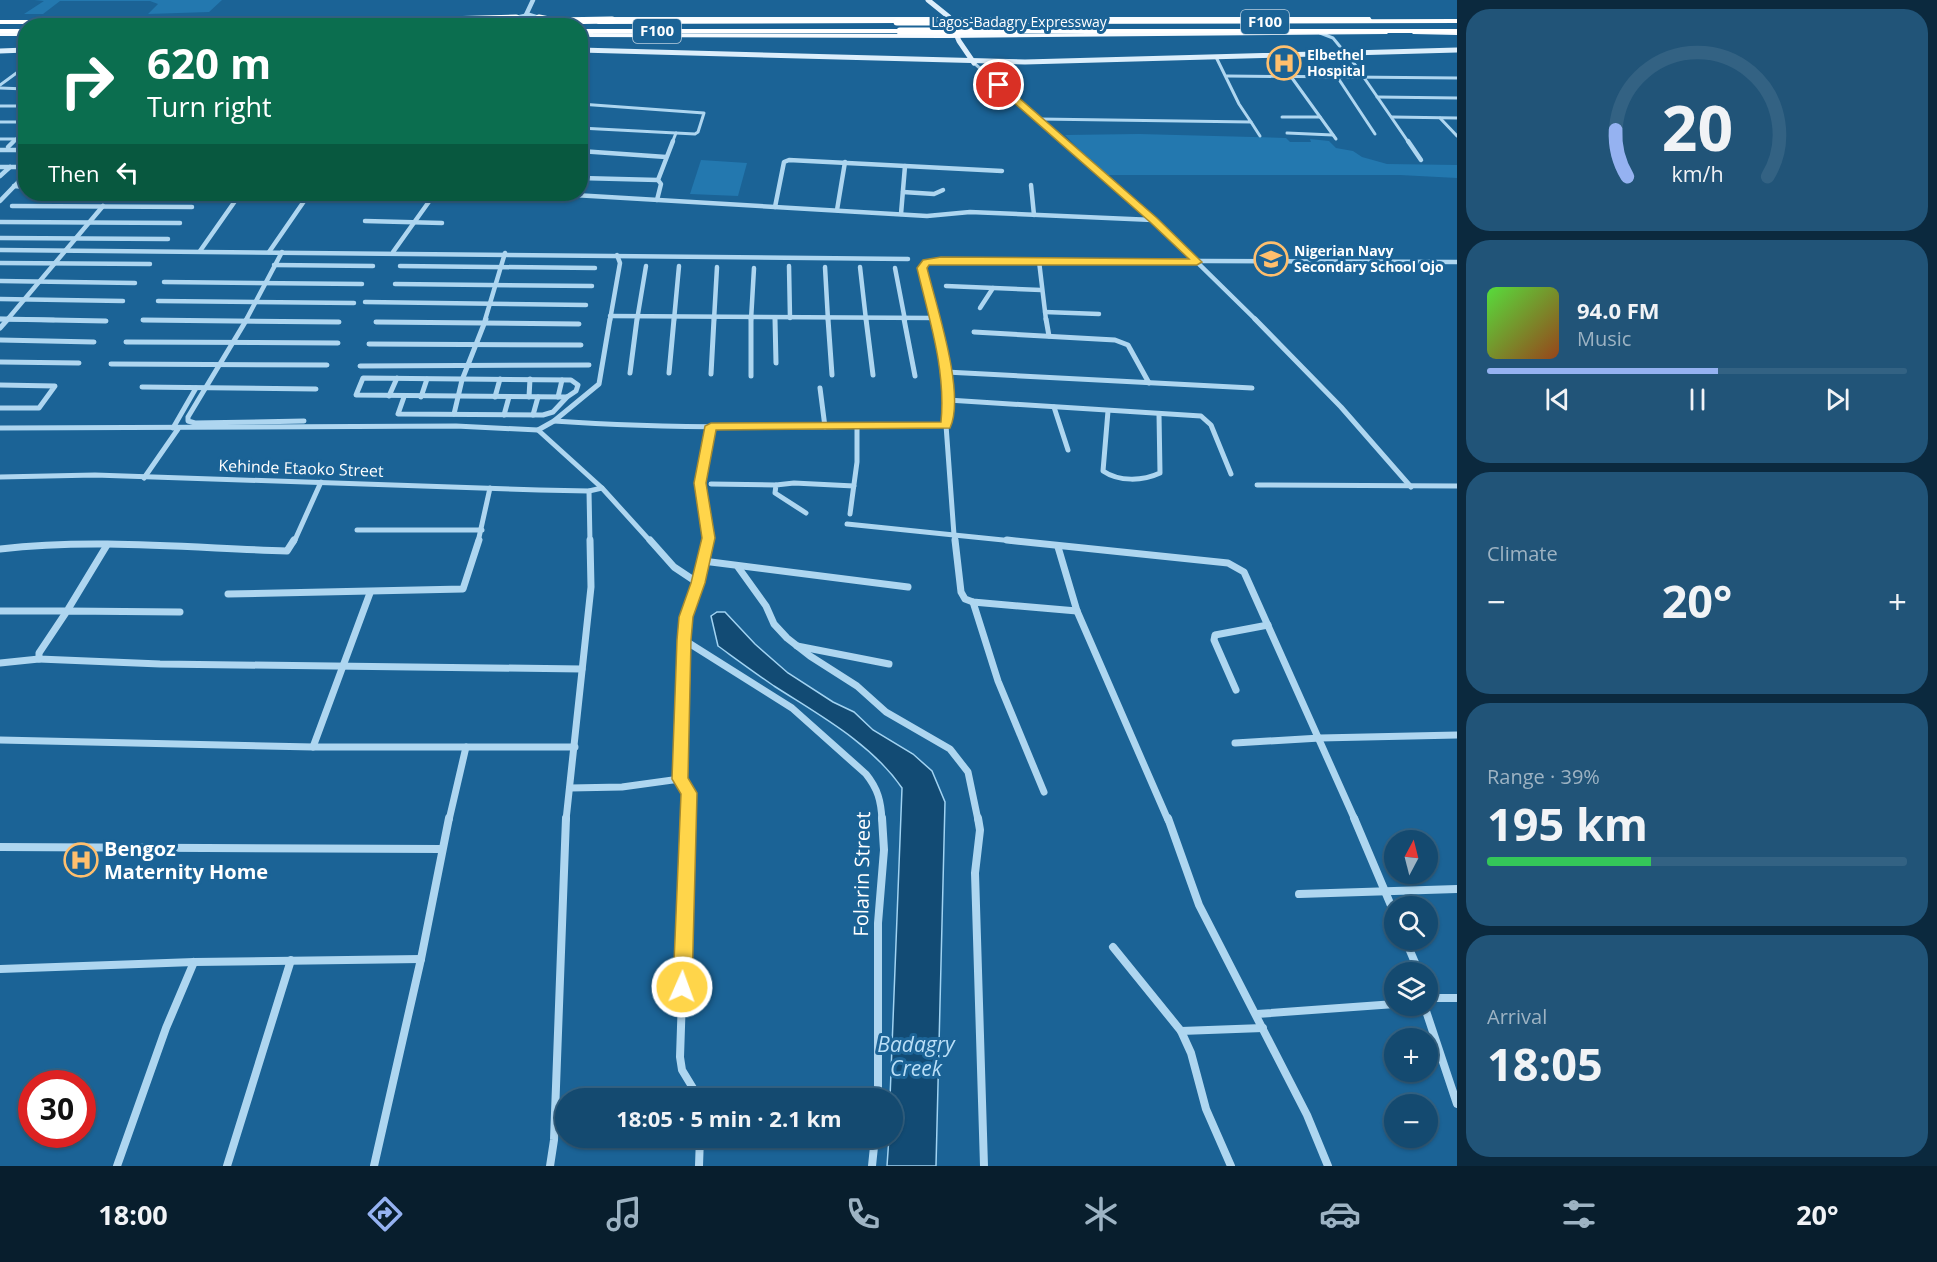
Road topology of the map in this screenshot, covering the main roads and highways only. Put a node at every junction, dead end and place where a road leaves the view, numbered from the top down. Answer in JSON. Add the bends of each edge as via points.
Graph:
{"nodes":[{"id":1,"x":928,"y":0,"type":"edge"},
{"id":2,"x":934,"y":0,"type":"edge"},
{"id":3,"x":949,"y":14,"type":"junction"},
{"id":4,"x":536,"y":16,"type":"road end"},
{"id":5,"x":543,"y":18,"type":"edge"},
{"id":6,"x":588,"y":20,"type":"edge"},
{"id":7,"x":1457,"y":20,"type":"edge"},
{"id":8,"x":0,"y":21,"type":"edge"},
{"id":9,"x":18,"y":21,"type":"edge"},
{"id":10,"x":18,"y":21,"type":"edge"},
{"id":11,"x":588,"y":21,"type":"edge"},
{"id":12,"x":588,"y":22,"type":"edge"},
{"id":13,"x":740,"y":22,"type":"junction"},
{"id":14,"x":733,"y":31,"type":"junction"},
{"id":15,"x":1457,"y":32,"type":"edge"},
{"id":16,"x":0,"y":33,"type":"edge"},
{"id":17,"x":18,"y":33,"type":"edge"},
{"id":18,"x":588,"y":33,"type":"edge"},
{"id":19,"x":588,"y":33,"type":"edge"},
{"id":20,"x":588,"y":33,"type":"edge"},
{"id":21,"x":957,"y":38,"type":"junction"},
{"id":22,"x":965,"y":41,"type":"junction"},
{"id":23,"x":588,"y":50,"type":"edge"},
{"id":24,"x":1457,"y":50,"type":"edge"},
{"id":25,"x":18,"y":51,"type":"edge"},
{"id":26,"x":0,"y":52,"type":"edge"},
{"id":27,"x":974,"y":62,"type":"junction"}],
"edges":[{"from":1,"to":3,"type":"main road"},
{"from":2,"to":3,"type":"main road"},
{"from":3,"to":6,"type":"main road","name":"Lagos-Badagry Expressway","via":[[938,18],[853,20]]},
{"from":3,"to":7,"type":"main road","name":"Lagos-Badagry Expressway"},
{"from":3,"to":21,"type":"main road"},
{"from":3,"to":22,"type":"main road"},
{"from":4,"to":5,"type":"highway","bridge":true},
{"from":7,"to":13,"type":"highway","name":"Lagos-Badagry Expressway","number":"F100","bridge":true},
{"from":8,"to":9,"type":"main road","name":"Lagos-Badagry Expressway"},
{"from":8,"to":10,"type":"highway","name":"Lagos-Badagry Expressway","number":"F100"},
{"from":11,"to":13,"type":"highway","bridge":true},
{"from":12,"to":13,"type":"highway","name":"Lagos-Badagry Expressway","number":"F100"},
{"from":14,"to":15,"type":"highway","name":"Lagos-Badagry Expressway","number":"F100","bridge":true},
{"from":14,"to":19,"type":"highway","name":"Lagos-Badagry Expressway","number":"F100"},
{"from":14,"to":20,"type":"highway"},
{"from":15,"to":22,"type":"main road","name":"Lagos-Badagry Expressway","via":[[976,35]]},
{"from":16,"to":17,"type":"highway"},
{"from":18,"to":21,"type":"main road","name":"Lagos-Badagry Expressway"},
{"from":21,"to":22,"type":"main road","name":"Lagos-Badagry Expressway"},
{"from":21,"to":22,"type":"main road"},
{"from":22,"to":27,"type":"main road"},
{"from":23,"to":27,"type":"main road"},
{"from":24,"to":27,"type":"main road"},
{"from":25,"to":26,"type":"main road"}]}
